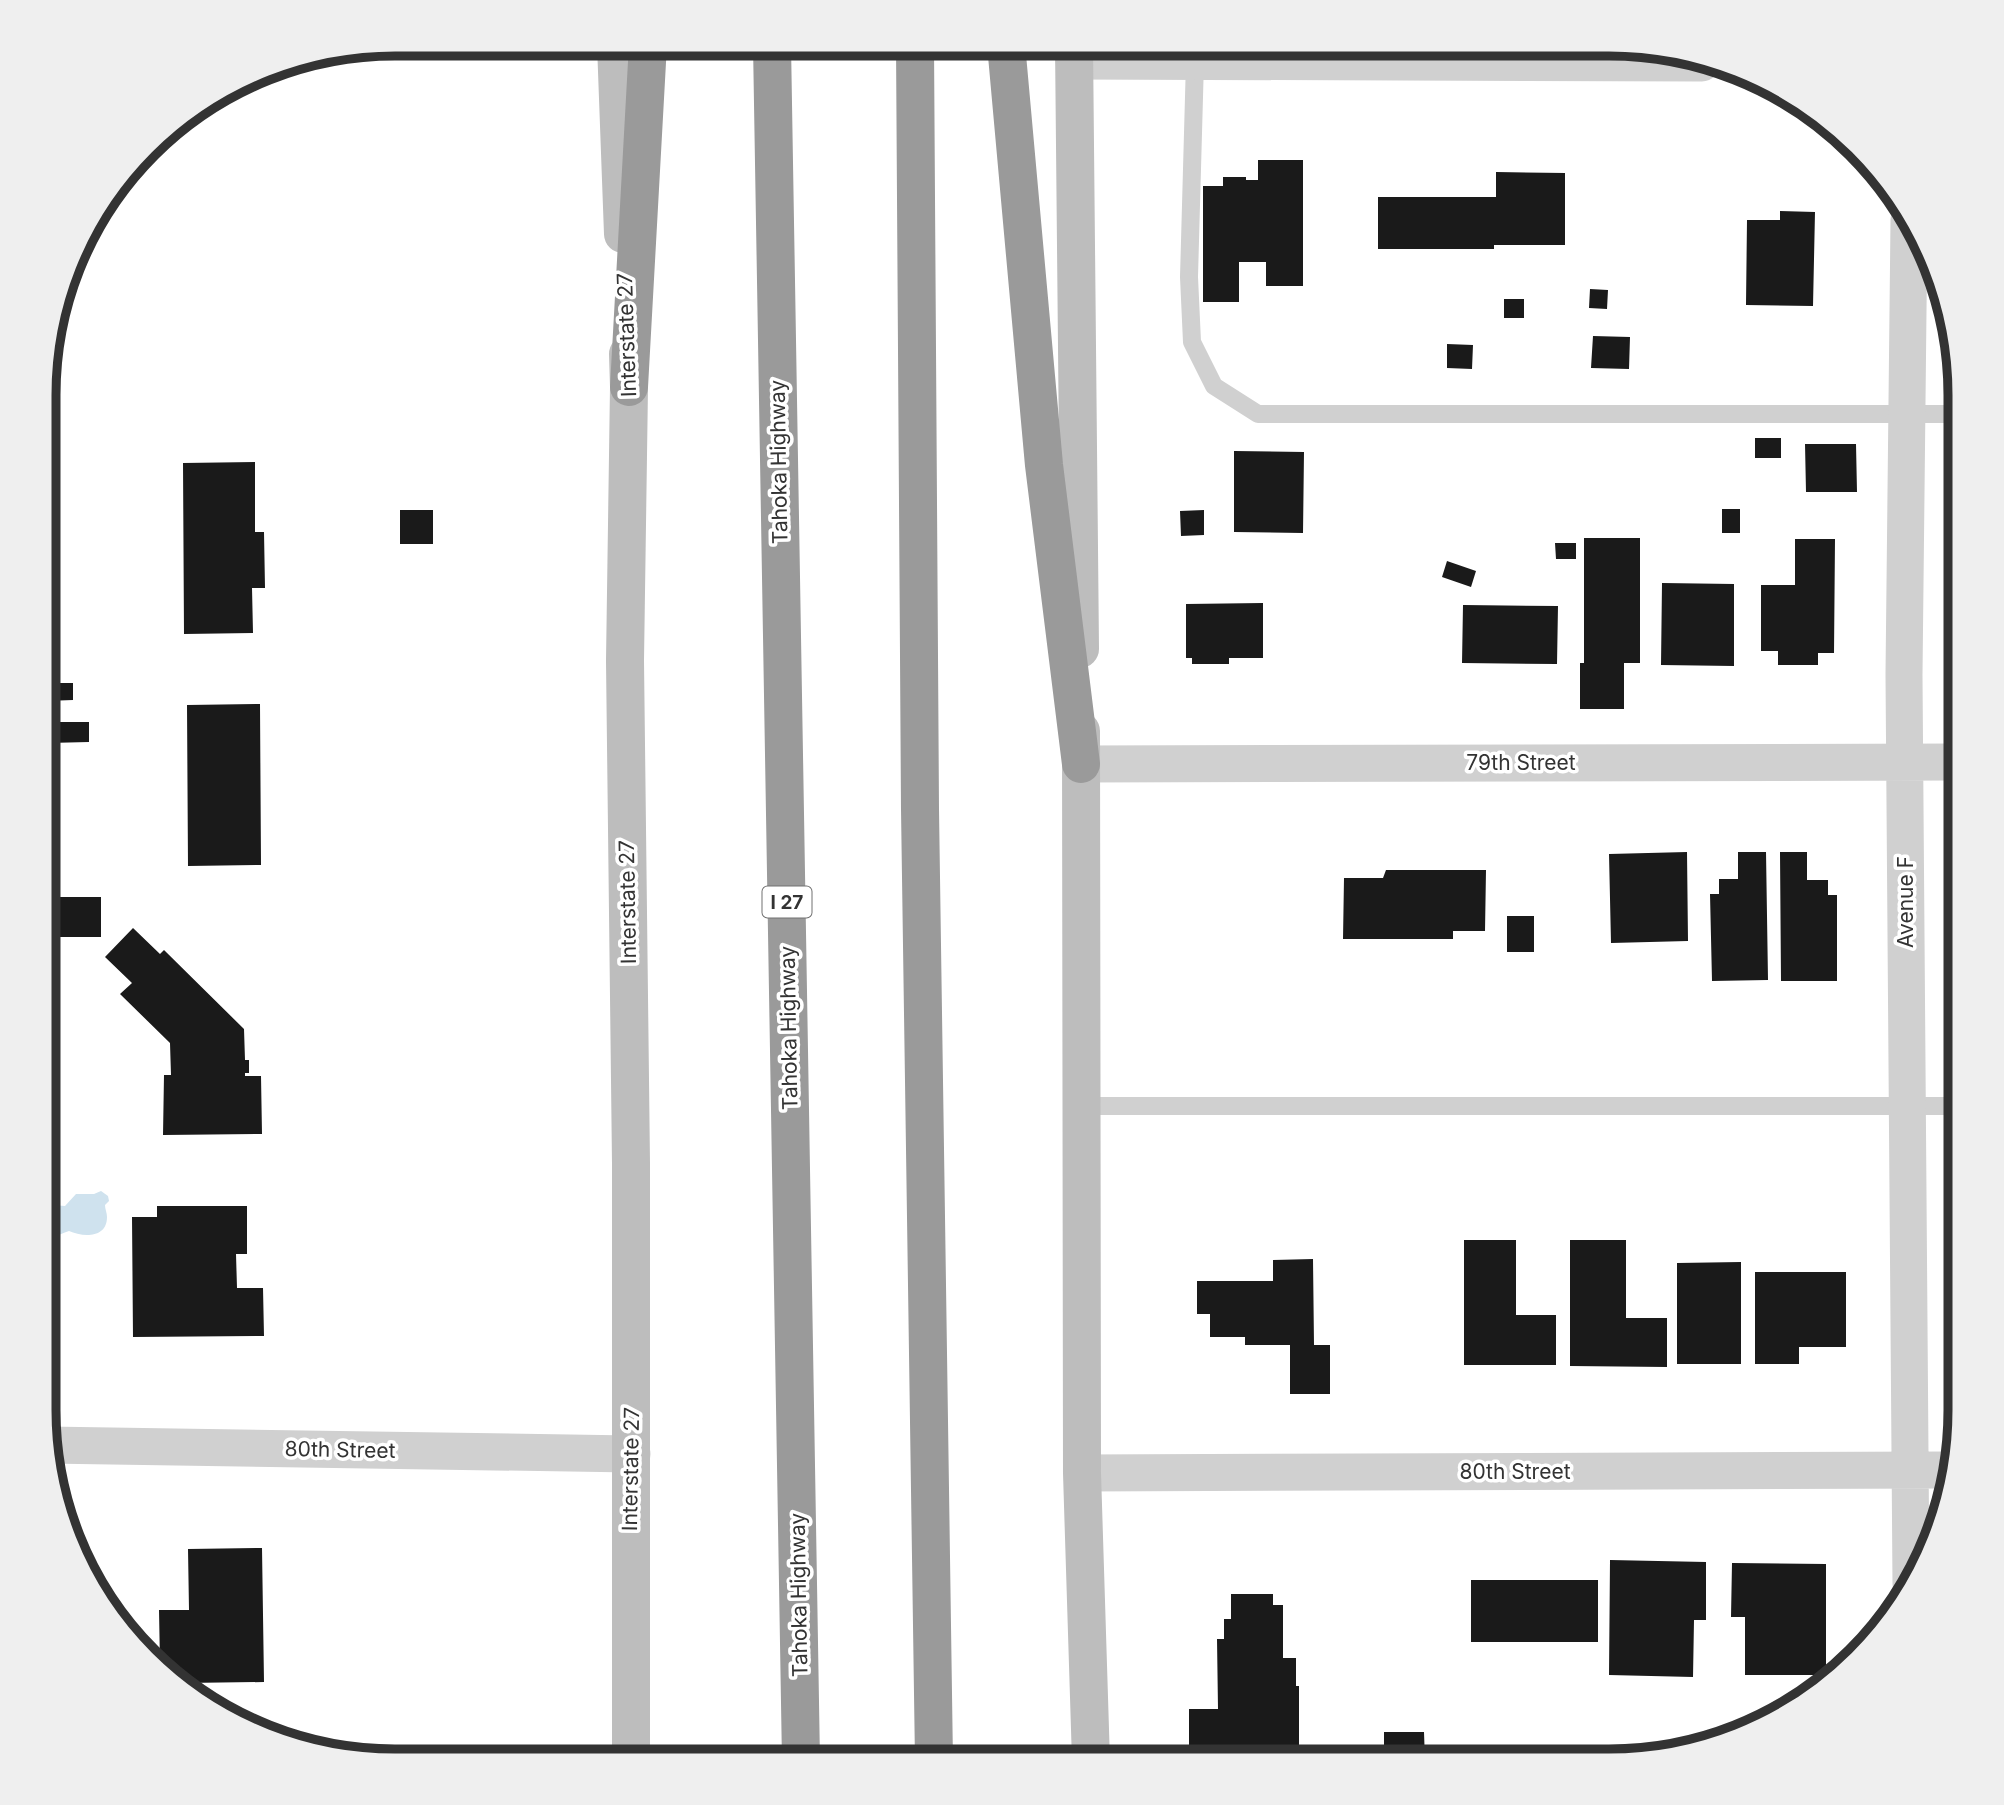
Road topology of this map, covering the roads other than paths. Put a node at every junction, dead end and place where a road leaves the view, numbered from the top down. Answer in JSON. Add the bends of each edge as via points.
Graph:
{"nodes":[{"id":1,"x":616,"y":56,"type":"edge"},
{"id":2,"x":647,"y":56,"type":"edge"},
{"id":3,"x":772,"y":56,"type":"edge"},
{"id":4,"x":915,"y":56,"type":"edge"},
{"id":5,"x":1007,"y":56,"type":"edge"},
{"id":6,"x":1074,"y":56,"type":"edge"},
{"id":7,"x":1128,"y":56,"type":"edge"},
{"id":8,"x":1195,"y":61,"type":"junction"},
{"id":9,"x":1674,"y":63,"type":"edge"},
{"id":10,"x":1909,"y":237,"type":"edge"},
{"id":11,"x":629,"y":387,"type":"junction"},
{"id":12,"x":1907,"y":414,"type":"junction"},
{"id":13,"x":1948,"y":414,"type":"edge"},
{"id":14,"x":1905,"y":762,"type":"junction"},
{"id":15,"x":1948,"y":762,"type":"edge"},
{"id":16,"x":1081,"y":764,"type":"junction"},
{"id":17,"x":1082,"y":1106,"type":"junction"},
{"id":18,"x":1908,"y":1106,"type":"junction"},
{"id":19,"x":1948,"y":1106,"type":"edge"},
{"id":20,"x":58,"y":1445,"type":"edge"},
{"id":21,"x":632,"y":1454,"type":"junction"},
{"id":22,"x":1910,"y":1470,"type":"junction"},
{"id":23,"x":1942,"y":1470,"type":"edge"},
{"id":24,"x":1083,"y":1473,"type":"junction"},
{"id":25,"x":1911,"y":1564,"type":"edge"},
{"id":26,"x":631,"y":1749,"type":"edge"},
{"id":27,"x":801,"y":1749,"type":"edge"},
{"id":28,"x":934,"y":1749,"type":"edge"},
{"id":29,"x":1091,"y":1749,"type":"edge"}],
"edges":[{"from":1,"to":11,"type":"main road","name":"Interstate 27"},
{"from":2,"to":11,"type":"highway"},
{"from":3,"to":27,"type":"highway","name":"Tahoka Highway","number":"I 27"},
{"from":4,"to":28,"type":"highway"},
{"from":5,"to":16,"type":"highway","via":[[1044,466]]},
{"from":6,"to":16,"type":"main road"},
{"from":7,"to":8,"type":"street"},
{"from":8,"to":9,"type":"street"},
{"from":8,"to":12,"type":"lane","via":[[1189,277],[1192,342],[1214,386],[1258,414]]},
{"from":10,"to":12,"type":"street","name":"Avenue F"},
{"from":11,"to":21,"type":"main road","name":"Interstate 27","via":[[625,661]]},
{"from":12,"to":13,"type":"lane"},
{"from":12,"to":14,"type":"street","name":"Avenue F"},
{"from":14,"to":15,"type":"street","name":"79th Street"},
{"from":14,"to":16,"type":"street","name":"79th Street"},
{"from":14,"to":18,"type":"street","name":"Avenue F"},
{"from":16,"to":17,"type":"main road"},
{"from":17,"to":18,"type":"lane"},
{"from":17,"to":24,"type":"main road"},
{"from":18,"to":19,"type":"lane"},
{"from":18,"to":22,"type":"street","name":"Avenue F"},
{"from":20,"to":21,"type":"street","name":"80th Street"},
{"from":21,"to":26,"type":"main road","name":"Interstate 27"},
{"from":22,"to":23,"type":"street","name":"80th Street"},
{"from":22,"to":24,"type":"street","name":"80th Street"},
{"from":22,"to":25,"type":"street","name":"Avenue F"},
{"from":24,"to":29,"type":"main road"}]}
